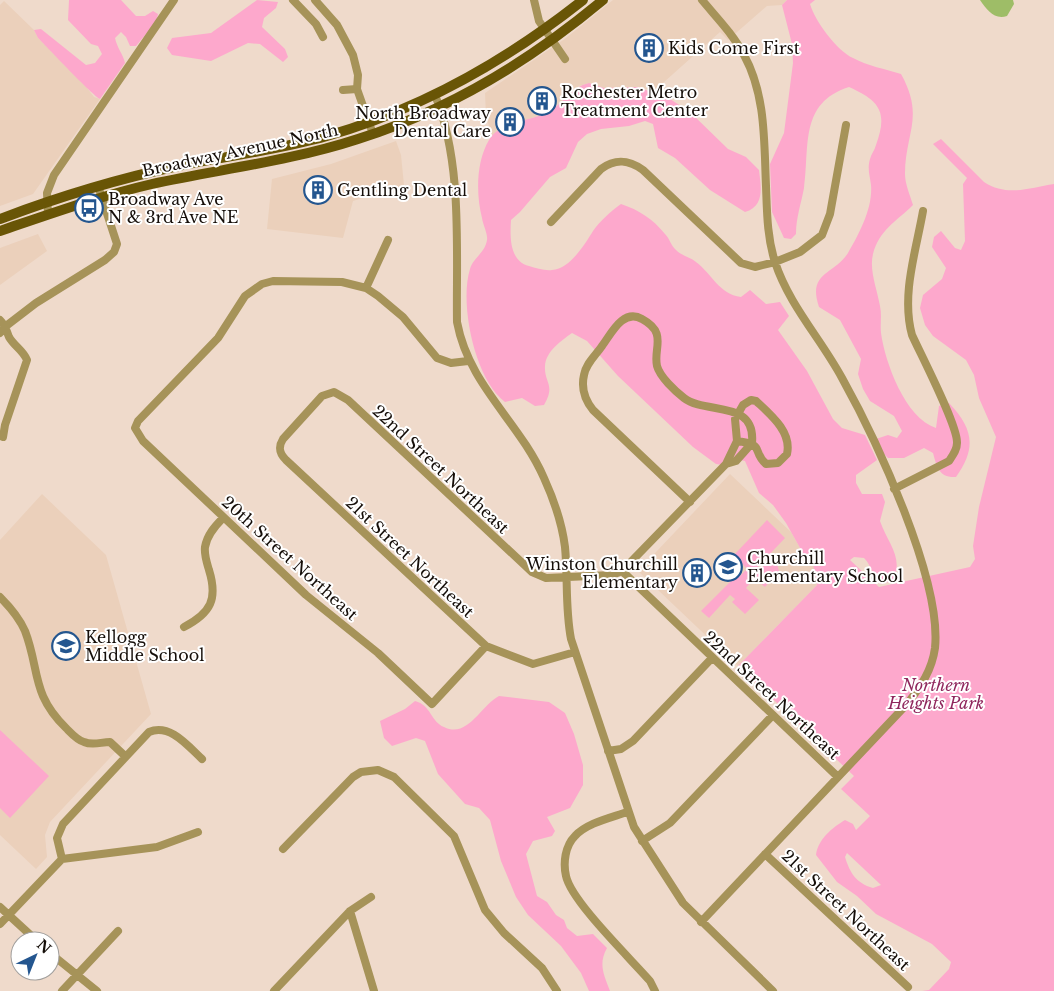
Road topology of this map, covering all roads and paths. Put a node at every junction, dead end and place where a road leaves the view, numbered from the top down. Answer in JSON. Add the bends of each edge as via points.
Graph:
{"nodes":[{"id":1,"x":293,"y":0,"type":"edge"},
{"id":2,"x":315,"y":0,"type":"edge"},
{"id":3,"x":534,"y":0,"type":"edge"},
{"id":4,"x":582,"y":0,"type":"edge"},
{"id":5,"x":603,"y":0,"type":"edge"},
{"id":6,"x":702,"y":0,"type":"edge"},
{"id":7,"x":171,"y":1,"type":"edge"},
{"id":8,"x":544,"y":30,"type":"junction"},
{"id":9,"x":323,"y":37,"type":"dead end"},
{"id":10,"x":551,"y":41,"type":"junction"},
{"id":11,"x":565,"y":59,"type":"dead end"},
{"id":12,"x":356,"y":89,"type":"junction"},
{"id":13,"x":343,"y":90,"type":"dead end"},
{"id":14,"x":435,"y":95,"type":"junction"},
{"id":15,"x":440,"y":107,"type":"junction"},
{"id":16,"x":369,"y":122,"type":"junction"},
{"id":17,"x":846,"y":126,"type":"dead end"},
{"id":18,"x":373,"y":134,"type":"junction"},
{"id":19,"x":98,"y":186,"type":"junction"},
{"id":20,"x":102,"y":197,"type":"junction"},
{"id":21,"x":46,"y":202,"type":"junction"},
{"id":22,"x":923,"y":211,"type":"dead end"},
{"id":23,"x":48,"y":214,"type":"junction"},
{"id":24,"x":0,"y":218,"type":"edge"},
{"id":25,"x":551,"y":222,"type":"dead end"},
{"id":26,"x":0,"y":231,"type":"edge"},
{"id":27,"x":388,"y":240,"type":"dead end"},
{"id":28,"x":775,"y":262,"type":"junction"},
{"id":29,"x":366,"y":288,"type":"junction"},
{"id":30,"x":3,"y":322,"type":"edge"},
{"id":31,"x":0,"y":333,"type":"edge"},
{"id":32,"x":468,"y":361,"type":"junction"},
{"id":33,"x":738,"y":414,"type":"junction"},
{"id":34,"x":302,"y":417,"type":"joint"},
{"id":35,"x":3,"y":437,"type":"dead end"},
{"id":36,"x":737,"y":441,"type":"junction"},
{"id":37,"x":752,"y":443,"type":"junction"},
{"id":38,"x":726,"y":464,"type":"junction"},
{"id":39,"x":894,"y":489,"type":"junction"},
{"id":40,"x":690,"y":502,"type":"junction"},
{"id":41,"x":223,"y":518,"type":"junction"},
{"id":42,"x":622,"y":571,"type":"junction"},
{"id":43,"x":566,"y":578,"type":"junction"},
{"id":44,"x":0,"y":596,"type":"edge"},
{"id":45,"x":184,"y":627,"type":"dead end"},
{"id":46,"x":486,"y":646,"type":"junction"},
{"id":47,"x":575,"y":652,"type":"junction"},
{"id":48,"x":712,"y":658,"type":"junction"},
{"id":49,"x":772,"y":715,"type":"junction"},
{"id":50,"x":608,"y":752,"type":"junction"},
{"id":51,"x":125,"y":756,"type":"junction"},
{"id":52,"x":202,"y":759,"type":"dead end"},
{"id":53,"x":838,"y":777,"type":"junction"},
{"id":54,"x":627,"y":812,"type":"junction"},
{"id":55,"x":198,"y":832,"type":"dead end"},
{"id":56,"x":642,"y":841,"type":"junction"},
{"id":57,"x":283,"y":849,"type":"dead end"},
{"id":58,"x":765,"y":854,"type":"junction"},
{"id":59,"x":62,"y":859,"type":"junction"},
{"id":60,"x":371,"y":897,"type":"dead end"},
{"id":61,"x":0,"y":907,"type":"edge"},
{"id":62,"x":350,"y":911,"type":"junction"},
{"id":63,"x":8,"y":915,"type":"junction"},
{"id":64,"x":701,"y":922,"type":"junction"},
{"id":65,"x":0,"y":924,"type":"edge"},
{"id":66,"x":25,"y":931,"type":"edge"},
{"id":67,"x":118,"y":931,"type":"dead end"},
{"id":68,"x":60,"y":961,"type":"edge"},
{"id":69,"x":77,"y":975,"type":"junction"},
{"id":70,"x":908,"y":987,"type":"dead end"},
{"id":71,"x":62,"y":991,"type":"edge"},
{"id":72,"x":97,"y":991,"type":"edge"},
{"id":73,"x":274,"y":991,"type":"edge"},
{"id":74,"x":374,"y":991,"type":"edge"},
{"id":75,"x":558,"y":991,"type":"edge"},
{"id":76,"x":655,"y":991,"type":"edge"},
{"id":77,"x":773,"y":991,"type":"edge"}],
"edges":[{"from":1,"to":9,"type":"street","via":[[316,24]]},
{"from":2,"to":12,"type":"street","via":[[337,25],[348,44],[358,75]]},
{"from":3,"to":8,"type":"street","via":[[535,13]]},
{"from":4,"to":8,"type":"main road","name":"Broadway Avenue North"},
{"from":5,"to":10,"type":"main road","name":"Broadway Avenue North"},
{"from":6,"to":28,"type":"street","via":[[745,55],[761,101],[768,226]]},
{"from":7,"to":21,"type":"street","via":[[54,175]]},
{"from":8,"to":10,"type":"street"},
{"from":8,"to":14,"type":"main road","name":"Broadway Avenue North"},
{"from":10,"to":11,"type":"street"},
{"from":10,"to":15,"type":"main road","name":"Broadway Avenue North","via":[[508,70]]},
{"from":12,"to":13,"type":"street"},
{"from":12,"to":16,"type":"street"},
{"from":14,"to":15,"type":"street"},
{"from":14,"to":16,"type":"main road","name":"Broadway Avenue North"},
{"from":15,"to":18,"type":"main road","name":"Broadway Avenue North"},
{"from":15,"to":32,"type":"street","via":[[452,170],[457,322]]},
{"from":16,"to":18,"type":"street"},
{"from":16,"to":19,"type":"main road","name":"Broadway Avenue North","via":[[296,144],[178,166]]},
{"from":17,"to":28,"type":"street","via":[[827,226],[814,243]]},
{"from":18,"to":20,"type":"main road","name":"Broadway Avenue North","via":[[291,157]]},
{"from":19,"to":20,"type":"street"},
{"from":19,"to":21,"type":"main road","name":"Broadway Avenue North"},
{"from":20,"to":23,"type":"main road","name":"Broadway Avenue North"},
{"from":20,"to":30,"type":"street","via":[[116,240],[114,252]]},
{"from":21,"to":23,"type":"street"},
{"from":21,"to":24,"type":"main road","name":"Broadway Avenue North"},
{"from":22,"to":39,"type":"street","via":[[908,295],[908,320],[953,426],[957,444],[955,453],[941,467]]},
{"from":23,"to":26,"type":"main road","name":"Broadway Avenue North"},
{"from":25,"to":28,"type":"street","via":[[601,168],[618,160],[643,170],[741,263],[755,267]]},
{"from":27,"to":29,"type":"street"},
{"from":28,"to":39,"type":"street","via":[[796,305],[842,378]]},
{"from":29,"to":32,"type":"street","via":[[390,305],[437,358],[451,363]]},
{"from":29,"to":41,"type":"street","name":"20th Street Northeast","via":[[342,282],[295,280],[273,280],[262,284],[245,296],[218,338],[138,421],[134,428],[143,441]]},
{"from":30,"to":31,"type":"street"},
{"from":30,"to":35,"type":"street","via":[[10,340],[26,356]]},
{"from":32,"to":43,"type":"street","via":[[543,475],[562,530]]},
{"from":33,"to":36,"type":"street","via":[[734,424]]},
{"from":33,"to":37,"type":"street","via":[[750,427]]},
{"from":33,"to":37,"type":"street","via":[[746,401],[756,401],[778,424],[788,443],[787,454],[778,463],[766,464]]},
{"from":33,"to":40,"type":"street","via":[[732,410],[698,405],[684,398],[659,371],[658,338],[642,318],[628,317],[621,321],[584,374],[584,393],[588,402]]},
{"from":34,"to":43,"type":"street","name":"22nd Street Northeast","via":[[328,392],[340,395],[522,564],[546,578]]},
{"from":34,"to":46,"type":"street","name":"21st Street Northeast","via":[[279,445],[282,456]]},
{"from":36,"to":37,"type":"street"},
{"from":36,"to":38,"type":"street"},
{"from":37,"to":38,"type":"street","via":[[736,461]]},
{"from":38,"to":40,"type":"street"},
{"from":39,"to":53,"type":"street","via":[[926,582],[934,623],[933,659],[924,681],[908,703]]},
{"from":40,"to":42,"type":"street"},
{"from":41,"to":45,"type":"street","via":[[212,530],[205,549],[214,587],[212,601],[196,621]]},
{"from":41,"to":46,"type":"street","name":"20th Street Northeast","via":[[432,704]]},
{"from":42,"to":43,"type":"street","via":[[612,575]]},
{"from":42,"to":48,"type":"street","name":"22nd Street Northeast"},
{"from":43,"to":47,"type":"street","via":[[568,623]]},
{"from":44,"to":51,"type":"street","via":[[26,633],[38,684],[47,706],[84,742],[97,745],[110,742]]},
{"from":46,"to":47,"type":"street","name":"21st Street Northeast","via":[[533,664]]},
{"from":47,"to":50,"type":"street"},
{"from":48,"to":49,"type":"street","name":"22nd Street Northeast"},
{"from":48,"to":50,"type":"street","via":[[633,741]]},
{"from":49,"to":53,"type":"street","name":"22nd Street Northeast"},
{"from":49,"to":56,"type":"street","via":[[670,823]]},
{"from":50,"to":54,"type":"street"},
{"from":51,"to":52,"type":"street","via":[[149,732],[159,730],[179,738]]},
{"from":51,"to":59,"type":"street","via":[[60,828],[58,844]]},
{"from":53,"to":58,"type":"street"},
{"from":54,"to":56,"type":"street"},
{"from":54,"to":76,"type":"street","via":[[596,823],[576,835],[566,853],[566,877],[580,900],[650,981]]},
{"from":55,"to":59,"type":"street","via":[[157,847]]},
{"from":56,"to":64,"type":"street","via":[[672,889]]},
{"from":57,"to":75,"type":"street","via":[[353,777],[370,770],[386,772],[454,836],[486,910],[504,933],[542,968]]},
{"from":58,"to":64,"type":"street"},
{"from":58,"to":70,"type":"street","name":"21st Street Northeast"},
{"from":59,"to":63,"type":"street"},
{"from":60,"to":62,"type":"street"},
{"from":61,"to":63,"type":"street"},
{"from":62,"to":73,"type":"street"},
{"from":62,"to":74,"type":"street"},
{"from":63,"to":65,"type":"street"},
{"from":63,"to":66,"type":"street"},
{"from":64,"to":77,"type":"street"},
{"from":67,"to":69,"type":"street"},
{"from":68,"to":69,"type":"street"},
{"from":69,"to":71,"type":"street"},
{"from":69,"to":72,"type":"street"}]}
